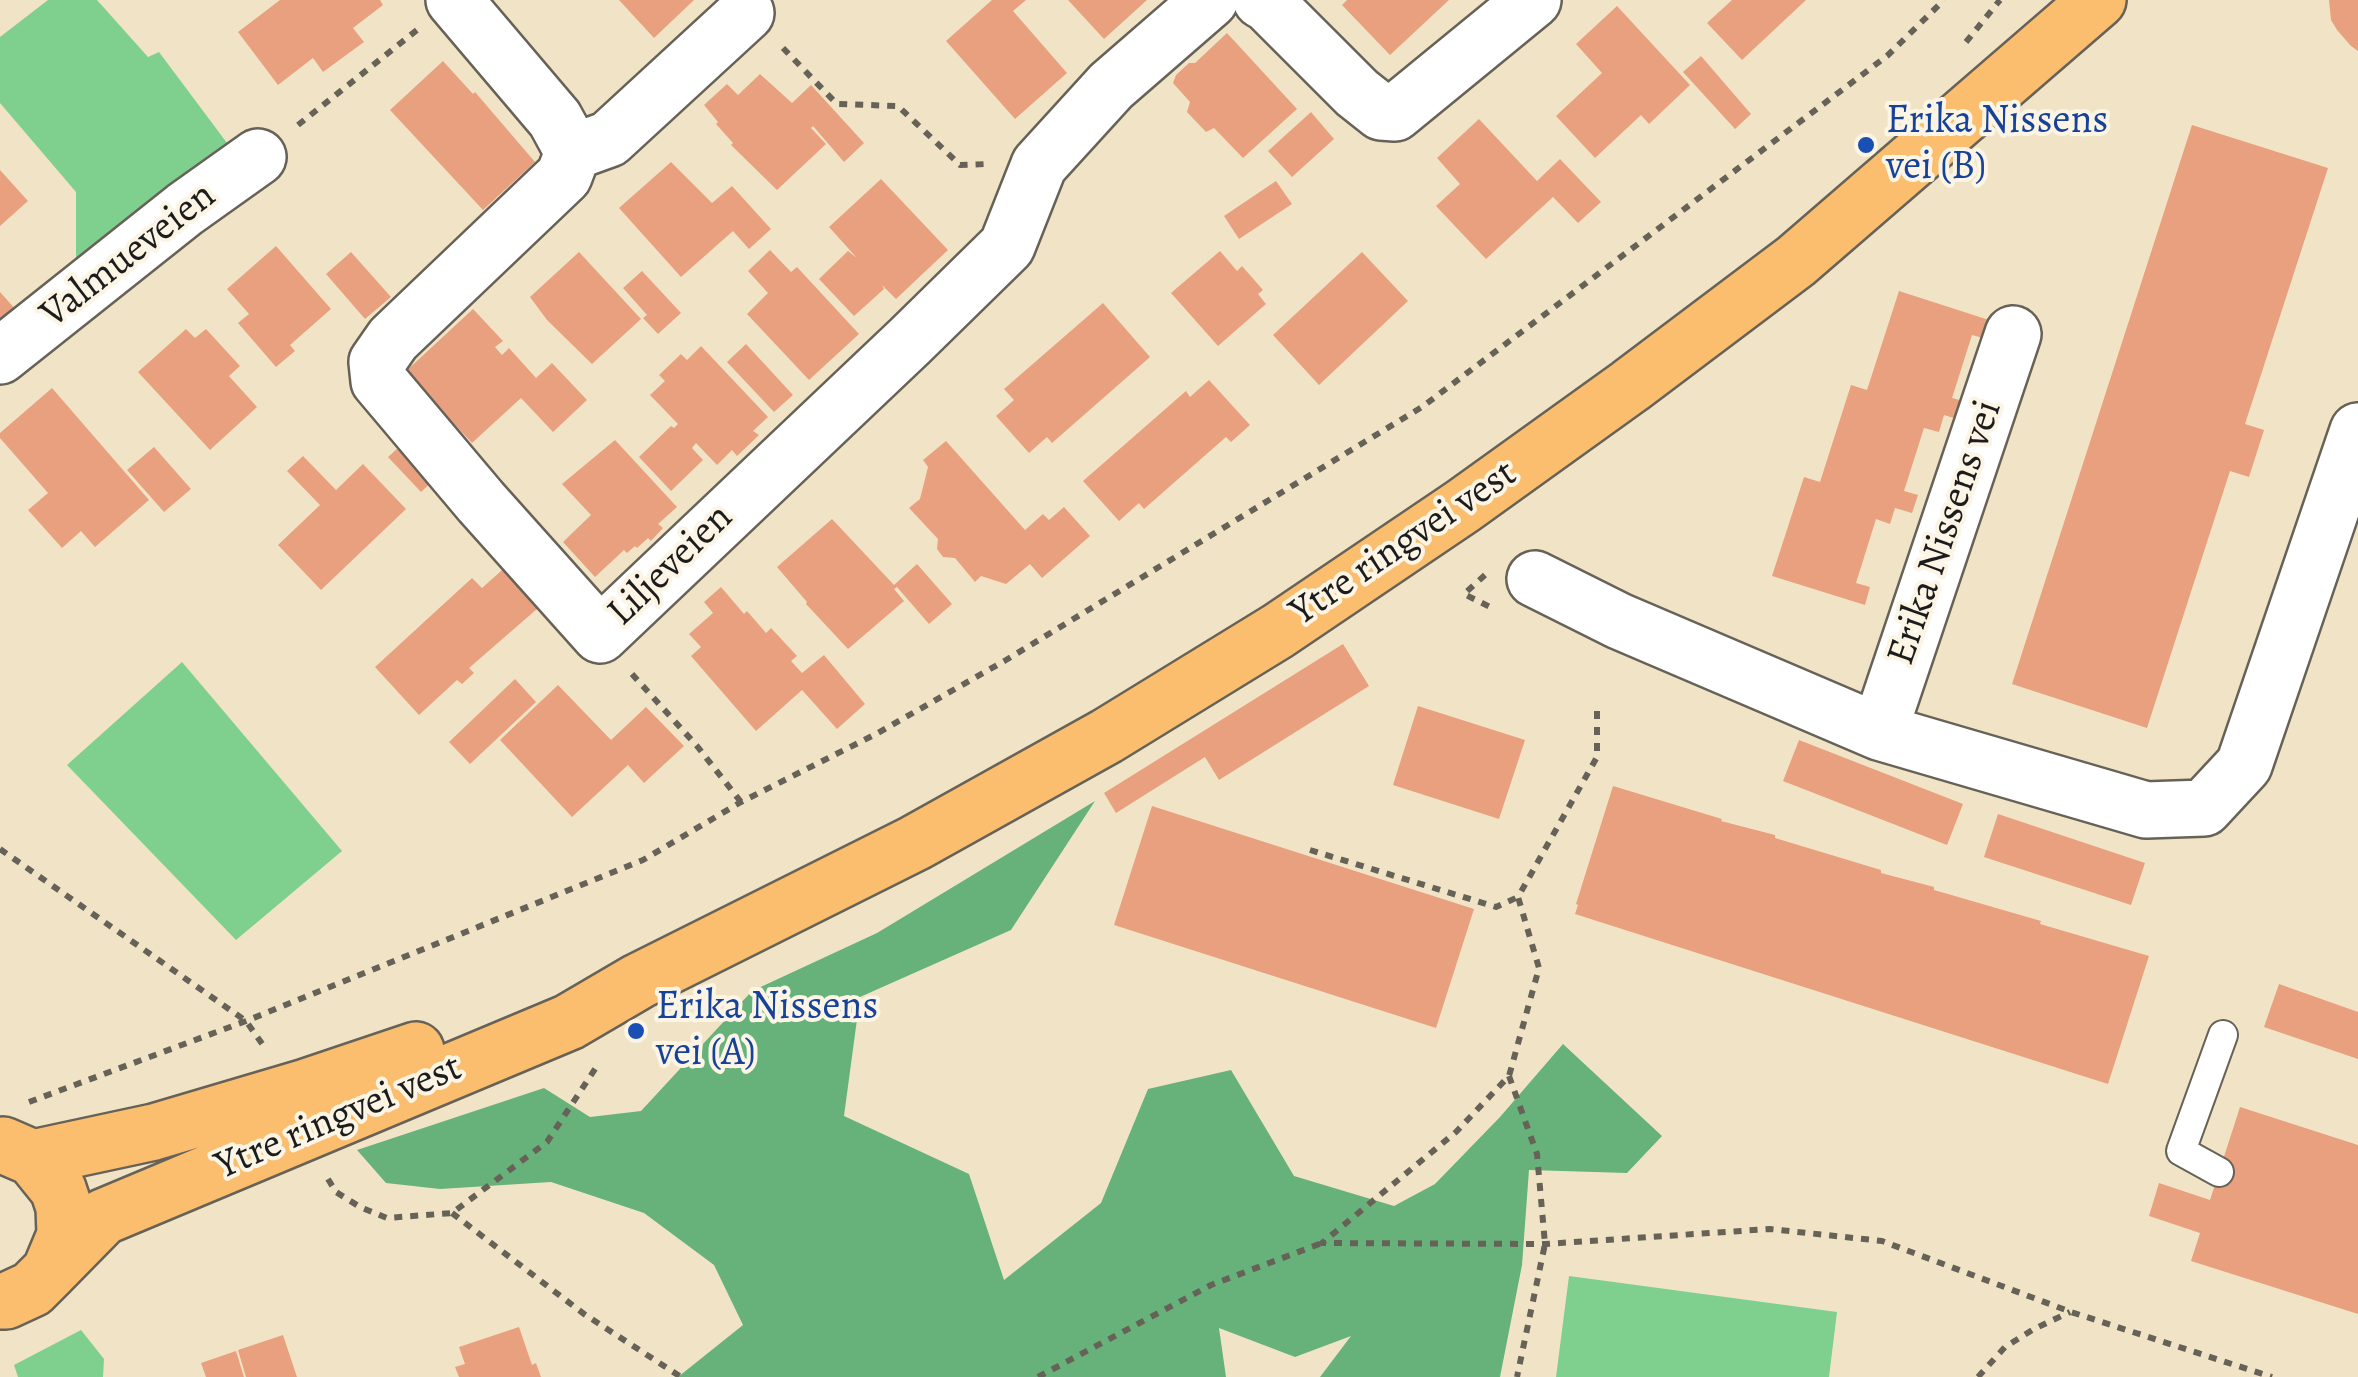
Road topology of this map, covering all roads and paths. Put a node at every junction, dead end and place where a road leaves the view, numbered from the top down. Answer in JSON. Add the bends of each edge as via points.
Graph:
{"nodes":[{"id":1,"x":1210,"y":0,"type":"edge"},
{"id":2,"x":1261,"y":0,"type":"edge"},
{"id":3,"x":1533,"y":0,"type":"edge"},
{"id":4,"x":1944,"y":0,"type":"edge"},
{"id":5,"x":2098,"y":0,"type":"edge"},
{"id":6,"x":467,"y":5,"type":"edge"},
{"id":7,"x":746,"y":12,"type":"joint"},
{"id":8,"x":574,"y":152,"type":"junction"},
{"id":9,"x":258,"y":157,"type":"joint"},
{"id":10,"x":1039,"y":165,"type":"junction"},
{"id":11,"x":2013,"y":334,"type":"dead end"},
{"id":12,"x":0,"y":356,"type":"edge"},
{"id":13,"x":2358,"y":431,"type":"edge"},
{"id":14,"x":1534,"y":579,"type":"dead end"},
{"id":15,"x":600,"y":635,"type":"junction"},
{"id":16,"x":1596,"y":711,"type":"dead end"},
{"id":17,"x":1879,"y":732,"type":"junction"},
{"id":18,"x":741,"y":802,"type":"junction"},
{"id":19,"x":0,"y":849,"type":"edge"},
{"id":20,"x":1310,"y":850,"type":"dead end"},
{"id":21,"x":1518,"y":898,"type":"junction"},
{"id":22,"x":639,"y":981,"type":"junction"},
{"id":23,"x":246,"y":1021,"type":"junction"},
{"id":24,"x":2223,"y":1035,"type":"dead end"},
{"id":25,"x":604,"y":1057,"type":"dead end"},
{"id":26,"x":1508,"y":1076,"type":"junction"},
{"id":27,"x":20,"y":1135,"type":"edge"},
{"id":28,"x":322,"y":1168,"type":"dead end"},
{"id":29,"x":2219,"y":1172,"type":"dead end"},
{"id":30,"x":452,"y":1213,"type":"junction"},
{"id":31,"x":1322,"y":1243,"type":"junction"},
{"id":32,"x":1545,"y":1244,"type":"junction"},
{"id":33,"x":50,"y":1270,"type":"junction"},
{"id":34,"x":0,"y":1302,"type":"edge"},
{"id":35,"x":2071,"y":1312,"type":"junction"},
{"id":36,"x":1043,"y":1376,"type":"edge"},
{"id":37,"x":680,"y":1377,"type":"edge"},
{"id":38,"x":1517,"y":1377,"type":"edge"},
{"id":39,"x":1978,"y":1377,"type":"edge"},
{"id":40,"x":2272,"y":1377,"type":"edge"}],
"edges":[{"from":1,"to":10,"type":"street","name":"Liljeveien","via":[[1111,86]]},
{"from":2,"to":3,"type":"street","via":[[1357,93],[1380,112],[1395,113]]},
{"from":4,"to":18,"type":"path","via":[[1887,56],[1422,407],[1006,660]]},
{"from":5,"to":22,"type":"main road","name":"Ytre ringvei vest","via":[[1796,261],[1326,599],[1107,736],[931,834]]},
{"from":6,"to":8,"type":"street"},
{"from":6,"to":9,"type":"path"},
{"from":7,"to":8,"type":"street","via":[[610,139]]},
{"from":7,"to":10,"type":"path","via":[[837,104],[898,106],[960,166]]},
{"from":8,"to":15,"type":"street","name":"Liljeveien","via":[[564,176],[377,362],[379,381]]},
{"from":9,"to":12,"type":"street","name":"Valmueveien"},
{"from":10,"to":15,"type":"street","name":"Liljeveien","via":[[1006,246]]},
{"from":11,"to":17,"type":"street","name":"Erika Nissens vei"},
{"from":13,"to":17,"type":"street","via":[[2244,766],[2204,808],[2146,810]]},
{"from":14,"to":17,"type":"street"},
{"from":15,"to":18,"type":"path"},
{"from":16,"to":21,"type":"path","via":[[1597,757]]},
{"from":18,"to":23,"type":"path","via":[[643,860]]},
{"from":19,"to":23,"type":"path"},
{"from":20,"to":21,"type":"path","via":[[1496,907]]},
{"from":21,"to":26,"type":"path","via":[[1539,968]]},
{"from":22,"to":27,"type":"main road","name":"Ytre ringvei vest","via":[[154,1132]]},
{"from":22,"to":33,"type":"main road","name":"Ytre ringvei vest","via":[[569,1022],[103,1217]]},
{"from":23,"to":27,"type":"path"},
{"from":24,"to":29,"type":"lane","via":[[2181,1151]]},
{"from":25,"to":30,"type":"path","via":[[547,1142]]},
{"from":26,"to":31,"type":"path","via":[[1456,1132]]},
{"from":26,"to":32,"type":"path","via":[[1537,1154]]},
{"from":27,"to":33,"type":"main road","via":[[64,1206],[65,1235]]},
{"from":28,"to":30,"type":"path","via":[[336,1192],[387,1218]]},
{"from":30,"to":37,"type":"path"},
{"from":31,"to":32,"type":"path"},
{"from":31,"to":36,"type":"path","via":[[1211,1285]]},
{"from":32,"to":35,"type":"path","via":[[1770,1229],[1882,1241]]},
{"from":32,"to":38,"type":"path"},
{"from":33,"to":34,"type":"main road","name":"Ytre ringvei vest","via":[[32,1289]]},
{"from":35,"to":39,"type":"path","via":[[2005,1347]]},
{"from":35,"to":40,"type":"path"}]}
